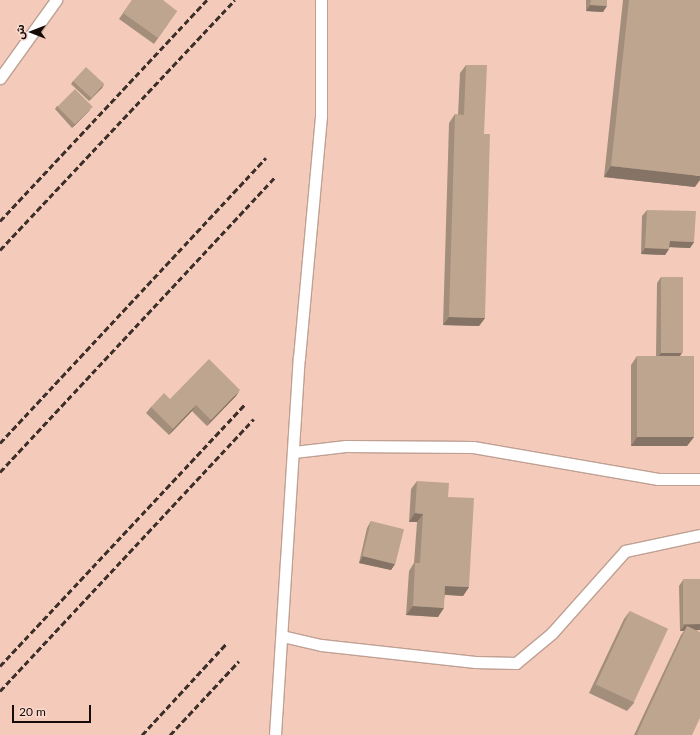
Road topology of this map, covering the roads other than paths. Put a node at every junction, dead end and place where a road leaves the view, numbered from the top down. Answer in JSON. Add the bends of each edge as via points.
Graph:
{"nodes":[{"id":1,"x":56,"y":0,"type":"edge"},
{"id":2,"x":321,"y":0,"type":"edge"},
{"id":3,"x":0,"y":78,"type":"edge"},
{"id":4,"x":294,"y":452,"type":"junction"},
{"id":5,"x":700,"y":479,"type":"edge"},
{"id":6,"x":700,"y":535,"type":"edge"},
{"id":7,"x":282,"y":636,"type":"junction"},
{"id":8,"x":275,"y":735,"type":"edge"}],
"edges":[{"from":1,"to":3,"type":"lane"},
{"from":2,"to":4,"type":"lane","via":[[320,116]]},
{"from":4,"to":5,"type":"lane","via":[[346,446],[473,447],[658,479]]},
{"from":4,"to":7,"type":"lane"},
{"from":6,"to":7,"type":"lane","via":[[625,551],[552,633],[516,664],[321,646]]},
{"from":7,"to":8,"type":"lane"}]}
